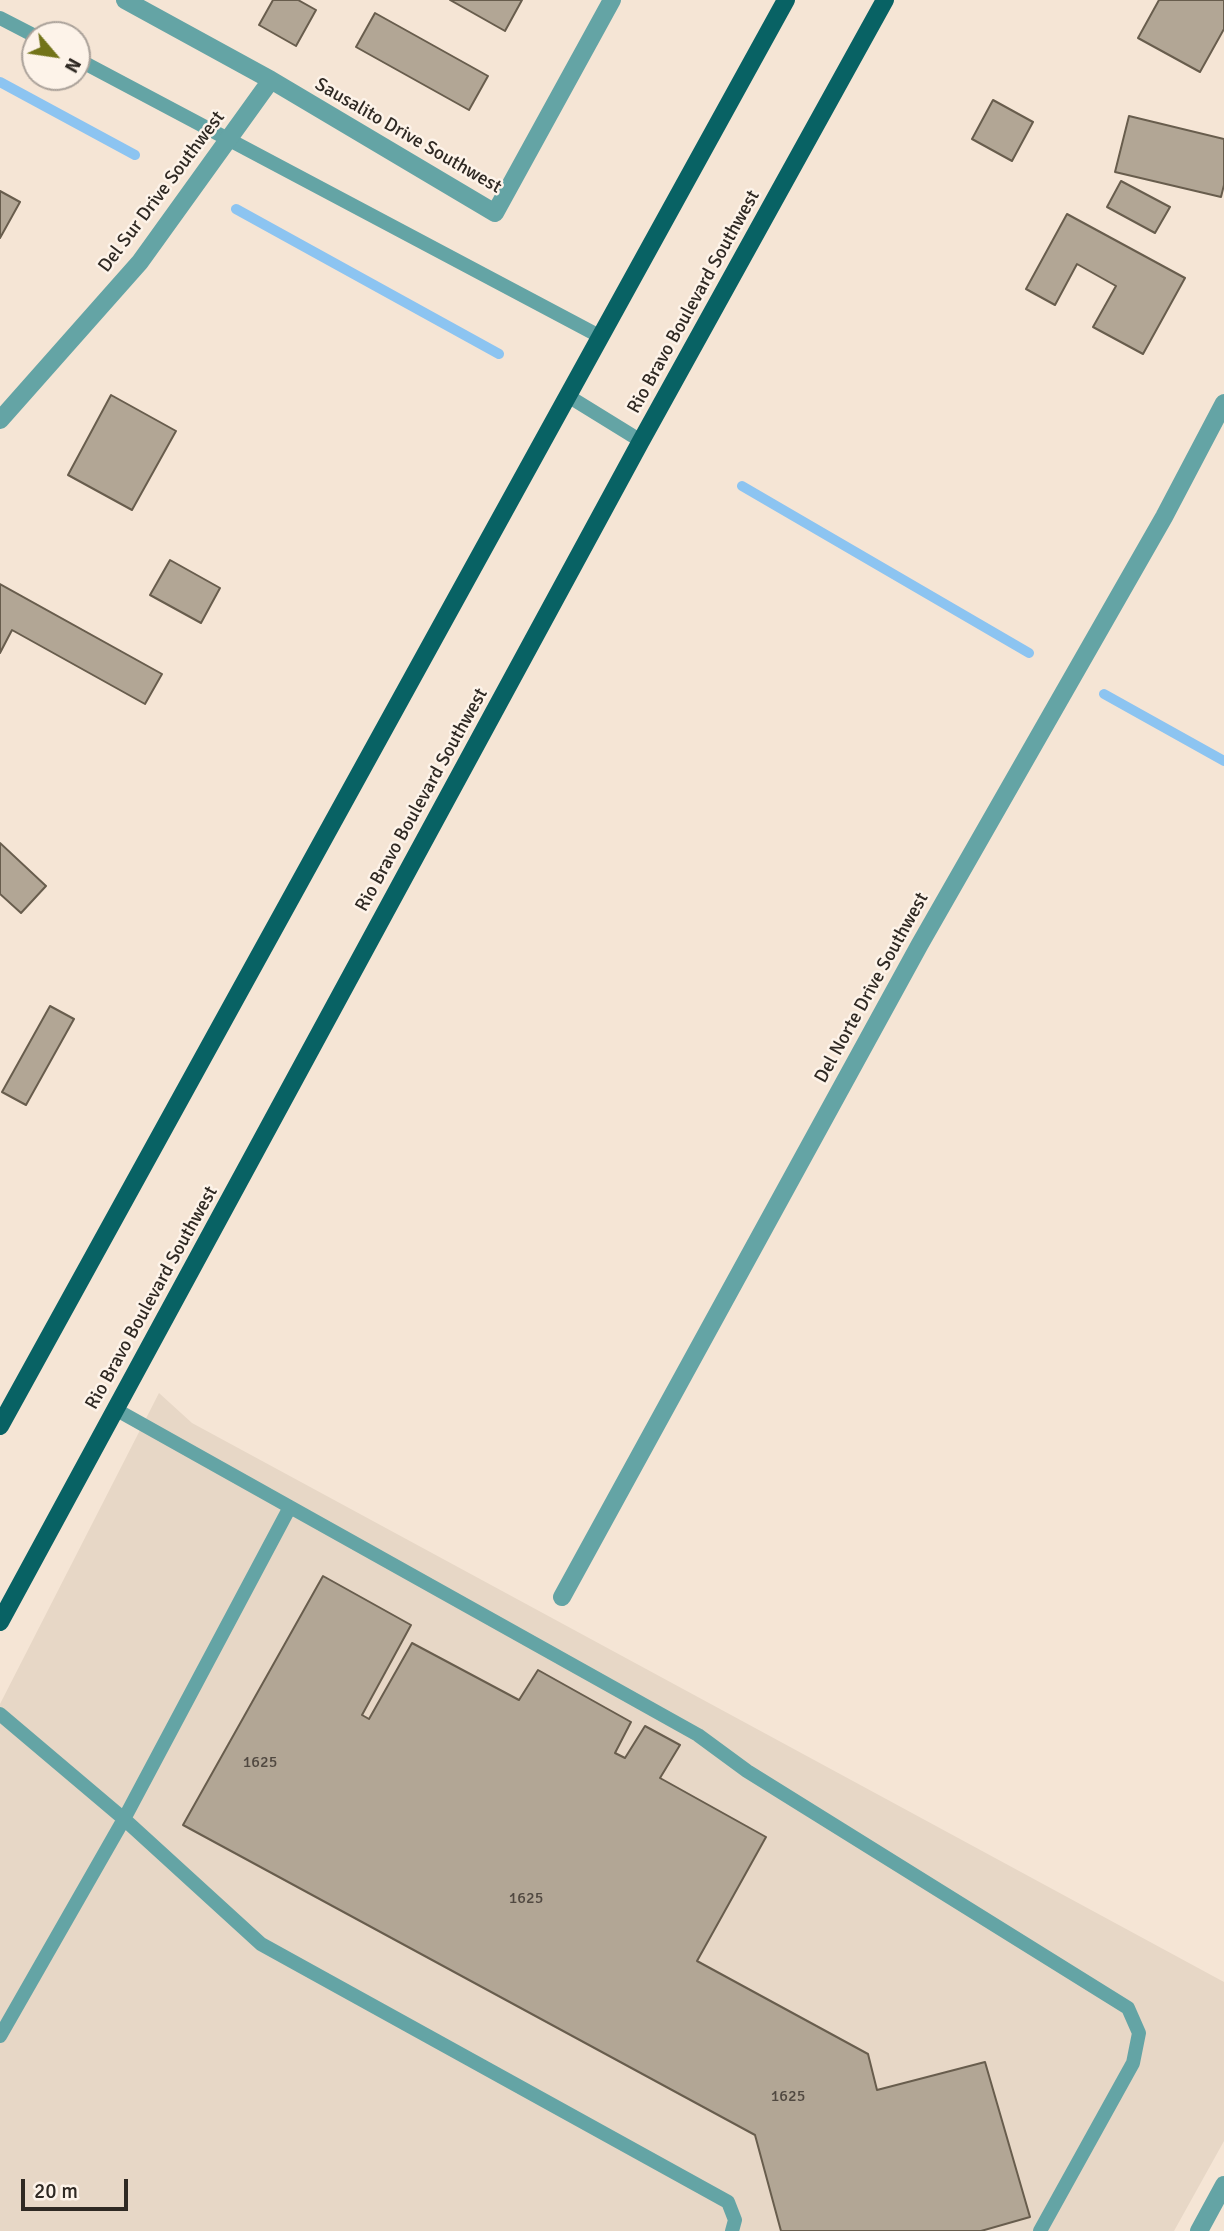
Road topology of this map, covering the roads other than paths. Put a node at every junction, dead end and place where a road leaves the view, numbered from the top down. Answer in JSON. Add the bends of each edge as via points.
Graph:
{"nodes":[{"id":1,"x":125,"y":0,"type":"edge"},
{"id":2,"x":612,"y":0,"type":"edge"},
{"id":3,"x":786,"y":0,"type":"edge"},
{"id":4,"x":885,"y":0,"type":"edge"},
{"id":5,"x":0,"y":18,"type":"edge"},
{"id":6,"x":21,"y":29,"type":"edge"},
{"id":7,"x":91,"y":66,"type":"edge"},
{"id":8,"x":271,"y":80,"type":"junction"},
{"id":9,"x":228,"y":139,"type":"junction"},
{"id":10,"x":601,"y":337,"type":"junction"},
{"id":11,"x":568,"y":396,"type":"junction"},
{"id":12,"x":1224,"y":403,"type":"edge"},
{"id":13,"x":0,"y":420,"type":"edge"},
{"id":14,"x":641,"y":441,"type":"junction"},
{"id":15,"x":115,"y":1409,"type":"junction"},
{"id":16,"x":0,"y":1426,"type":"edge"},
{"id":17,"x":290,"y":1507,"type":"junction"},
{"id":18,"x":562,"y":1597,"type":"dead end"},
{"id":19,"x":0,"y":1622,"type":"edge"},
{"id":20,"x":0,"y":1714,"type":"edge"},
{"id":21,"x":124,"y":1819,"type":"junction"},
{"id":22,"x":0,"y":2036,"type":"edge"},
{"id":23,"x":1224,"y":2185,"type":"edge"},
{"id":24,"x":733,"y":2231,"type":"edge"},
{"id":25,"x":1040,"y":2231,"type":"edge"},
{"id":26,"x":1199,"y":2231,"type":"edge"}],
"edges":[{"from":1,"to":8,"type":"street"},
{"from":2,"to":8,"type":"street","name":"Sausalito Drive Southwest","via":[[495,213]]},
{"from":3,"to":10,"type":"main road"},
{"from":4,"to":14,"type":"main road","name":"Rio Bravo Boulevard Southwest"},
{"from":5,"to":6,"type":"lane"},
{"from":7,"to":9,"type":"lane"},
{"from":8,"to":9,"type":"street","name":"Del Sur Drive Southwest"},
{"from":9,"to":10,"type":"lane"},
{"from":9,"to":13,"type":"street","name":"Del Sur Drive Southwest","via":[[140,262]]},
{"from":10,"to":11,"type":"main road"},
{"from":11,"to":14,"type":"lane"},
{"from":11,"to":16,"type":"main road"},
{"from":12,"to":18,"type":"street","name":"Del Norte Drive Southwest","via":[[1164,517],[919,944]]},
{"from":14,"to":15,"type":"main road","name":"Rio Bravo Boulevard Southwest"},
{"from":15,"to":17,"type":"lane"},
{"from":15,"to":19,"type":"main road","name":"Rio Bravo Boulevard Southwest"},
{"from":17,"to":21,"type":"lane"},
{"from":17,"to":25,"type":"lane","via":[[698,1735],[747,1771],[1128,2008],[1139,2033],[1133,2063]]},
{"from":20,"to":21,"type":"lane"},
{"from":21,"to":22,"type":"lane"},
{"from":21,"to":24,"type":"lane","via":[[261,1944],[728,2202],[735,2220]]},
{"from":23,"to":26,"type":"street"}]}
